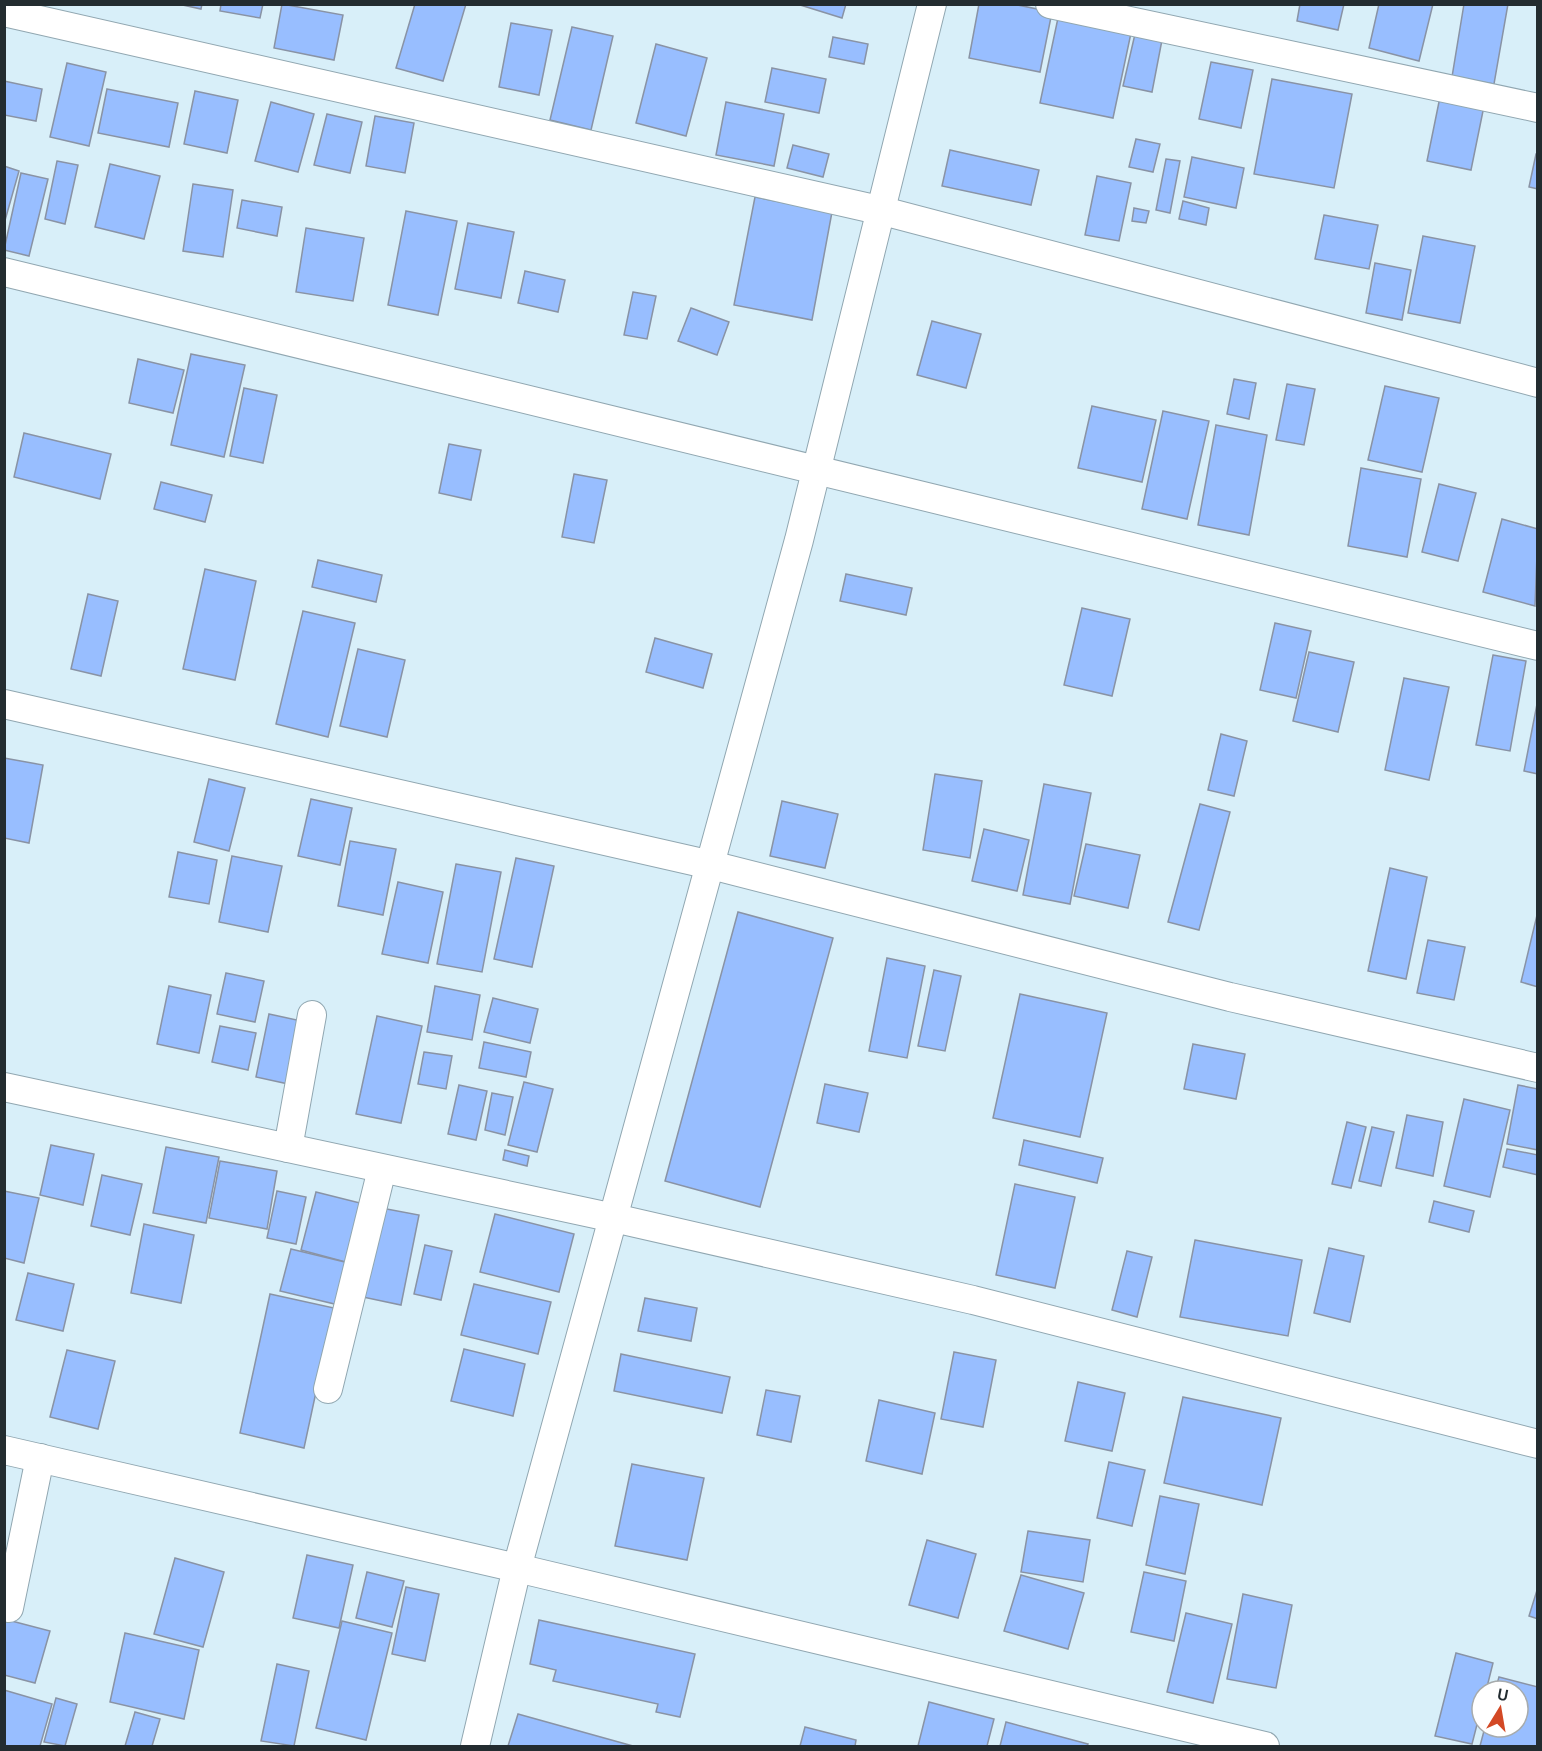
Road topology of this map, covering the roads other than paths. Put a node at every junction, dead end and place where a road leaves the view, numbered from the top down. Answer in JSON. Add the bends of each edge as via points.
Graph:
{"nodes":[{"id":1,"x":932,"y":4,"type":"edge"},
{"id":2,"x":1050,"y":4,"type":"edge"},
{"id":3,"x":4,"y":12,"type":"edge"},
{"id":4,"x":1538,"y":108,"type":"edge"},
{"id":5,"x":883,"y":211,"type":"junction"},
{"id":6,"x":4,"y":272,"type":"edge"},
{"id":7,"x":1538,"y":383,"type":"edge"},
{"id":8,"x":815,"y":472,"type":"junction"},
{"id":9,"x":1538,"y":646,"type":"edge"},
{"id":10,"x":4,"y":704,"type":"edge"},
{"id":11,"x":711,"y":865,"type":"junction"},
{"id":12,"x":312,"y":1015,"type":"dead end"},
{"id":13,"x":1538,"y":1068,"type":"edge"},
{"id":14,"x":4,"y":1087,"type":"edge"},
{"id":15,"x":288,"y":1149,"type":"junction"},
{"id":16,"x":382,"y":1169,"type":"junction"},
{"id":17,"x":614,"y":1218,"type":"junction"},
{"id":18,"x":328,"y":1389,"type":"dead end"},
{"id":19,"x":1538,"y":1444,"type":"edge"},
{"id":20,"x":4,"y":1450,"type":"edge"},
{"id":21,"x":40,"y":1458,"type":"junction"},
{"id":22,"x":518,"y":1568,"type":"junction"},
{"id":23,"x":9,"y":1608,"type":"dead end"},
{"id":24,"x":474,"y":1746,"type":"edge"},
{"id":25,"x":1265,"y":1746,"type":"edge"}],
"edges":[{"from":1,"to":5,"type":"street"},
{"from":2,"to":4,"type":"street"},
{"from":3,"to":5,"type":"street"},
{"from":5,"to":7,"type":"street"},
{"from":5,"to":8,"type":"street"},
{"from":6,"to":8,"type":"street"},
{"from":8,"to":9,"type":"street"},
{"from":8,"to":11,"type":"street"},
{"from":10,"to":11,"type":"street"},
{"from":11,"to":13,"type":"street","via":[[1230,997]]},
{"from":11,"to":17,"type":"street"},
{"from":12,"to":15,"type":"street"},
{"from":14,"to":15,"type":"street"},
{"from":15,"to":16,"type":"street"},
{"from":16,"to":17,"type":"street"},
{"from":16,"to":18,"type":"street"},
{"from":17,"to":19,"type":"street","via":[[974,1300]]},
{"from":17,"to":22,"type":"street"},
{"from":20,"to":21,"type":"street"},
{"from":21,"to":22,"type":"street"},
{"from":21,"to":23,"type":"street"},
{"from":22,"to":24,"type":"street"},
{"from":22,"to":25,"type":"street"}]}
